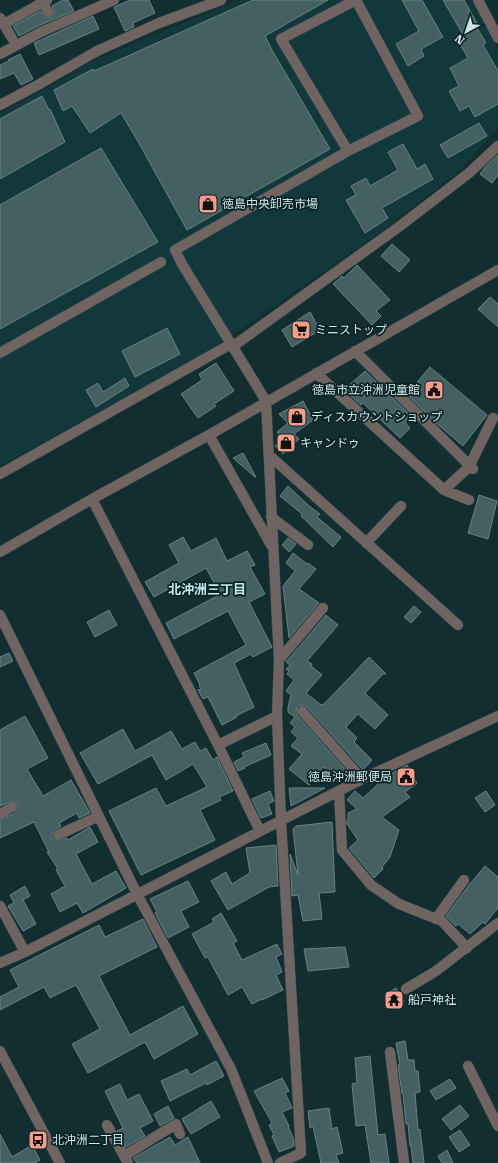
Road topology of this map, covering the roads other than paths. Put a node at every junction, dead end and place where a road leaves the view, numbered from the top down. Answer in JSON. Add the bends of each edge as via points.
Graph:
{"nodes":[{"id":1,"x":114,"y":0,"type":"edge"},
{"id":2,"x":45,"y":1,"type":"edge"},
{"id":3,"x":215,"y":1,"type":"edge"},
{"id":4,"x":479,"y":1,"type":"edge"},
{"id":5,"x":48,"y":12,"type":"dead end"},
{"id":6,"x":2,"y":21,"type":"edge"},
{"id":7,"x":12,"y":38,"type":"dead end"},
{"id":8,"x":498,"y":38,"type":"edge"},
{"id":9,"x":0,"y":54,"type":"edge"},
{"id":10,"x":0,"y":104,"type":"edge"},
{"id":11,"x":498,"y":146,"type":"edge"},
{"id":12,"x":348,"y":152,"type":"junction"},
{"id":13,"x":161,"y":262,"type":"dead end"},
{"id":14,"x":498,"y":270,"type":"edge"},
{"id":15,"x":232,"y":346,"type":"junction"},
{"id":16,"x":355,"y":351,"type":"junction"},
{"id":17,"x":0,"y":353,"type":"edge"},
{"id":18,"x":316,"y":373,"type":"junction"},
{"id":19,"x":266,"y":401,"type":"junction"},
{"id":20,"x":493,"y":418,"type":"dead end"},
{"id":21,"x":209,"y":435,"type":"junction"},
{"id":22,"x":269,"y":454,"type":"junction"},
{"id":23,"x":471,"y":468,"type":"junction"},
{"id":24,"x":0,"y":474,"type":"edge"},
{"id":25,"x":444,"y":490,"type":"junction"},
{"id":26,"x":92,"y":499,"type":"junction"},
{"id":27,"x":469,"y":500,"type":"dead end"},
{"id":28,"x":401,"y":506,"type":"dead end"},
{"id":29,"x":271,"y":517,"type":"junction"},
{"id":30,"x":366,"y":543,"type":"junction"},
{"id":31,"x":308,"y":545,"type":"dead end"},
{"id":32,"x":272,"y":547,"type":"junction"},
{"id":33,"x":0,"y":552,"type":"edge"},
{"id":34,"x":323,"y":608,"type":"dead end"},
{"id":35,"x":0,"y":615,"type":"edge"},
{"id":36,"x":458,"y":625,"type":"dead end"},
{"id":37,"x":278,"y":660,"type":"junction"},
{"id":38,"x":302,"y":711,"type":"dead end"},
{"id":39,"x":277,"y":716,"type":"junction"},
{"id":40,"x":498,"y":716,"type":"edge"},
{"id":41,"x":218,"y":745,"type":"junction"},
{"id":42,"x":362,"y":779,"type":"junction"},
{"id":43,"x":338,"y":791,"type":"junction"},
{"id":44,"x":12,"y":808,"type":"dead end"},
{"id":45,"x":0,"y":814,"type":"edge"},
{"id":46,"x":99,"y":816,"type":"junction"},
{"id":47,"x":280,"y":821,"type":"junction"},
{"id":48,"x":260,"y":831,"type":"junction"},
{"id":49,"x":58,"y":835,"type":"dead end"},
{"id":50,"x":464,"y":880,"type":"dead end"},
{"id":51,"x":137,"y":894,"type":"junction"},
{"id":52,"x":0,"y":906,"type":"edge"},
{"id":53,"x":436,"y":919,"type":"junction"},
{"id":54,"x":498,"y":923,"type":"edge"},
{"id":55,"x":467,"y":948,"type":"junction"},
{"id":56,"x":25,"y":952,"type":"junction"},
{"id":57,"x":0,"y":963,"type":"edge"},
{"id":58,"x":406,"y":989,"type":"dead end"},
{"id":59,"x":0,"y":1051,"type":"edge"},
{"id":60,"x":390,"y":1052,"type":"dead end"},
{"id":61,"x":468,"y":1066,"type":"dead end"},
{"id":62,"x":495,"y":1109,"type":"edge"},
{"id":63,"x":107,"y":1125,"type":"dead end"},
{"id":64,"x":498,"y":1126,"type":"edge"},
{"id":65,"x":180,"y":1134,"type":"dead end"},
{"id":66,"x":126,"y":1159,"type":"edge"},
{"id":67,"x":60,"y":1163,"type":"edge"},
{"id":68,"x":268,"y":1163,"type":"edge"},
{"id":69,"x":280,"y":1163,"type":"edge"},
{"id":70,"x":404,"y":1163,"type":"edge"}],
"edges":[{"from":1,"to":9,"type":"street","via":[[41,32]]},
{"from":2,"to":5,"type":"street"},
{"from":2,"to":6,"type":"street"},
{"from":3,"to":10,"type":"street","via":[[97,50]]},
{"from":4,"to":8,"type":"street"},
{"from":6,"to":7,"type":"street"},
{"from":11,"to":15,"type":"street","via":[[469,173],[400,226]]},
{"from":12,"to":12,"type":"street","via":[[281,39],[356,0],[418,116]]},
{"from":12,"to":15,"type":"street","via":[[175,250]]},
{"from":13,"to":17,"type":"street"},
{"from":14,"to":16,"type":"street"},
{"from":15,"to":19,"type":"street"},
{"from":15,"to":24,"type":"street"},
{"from":16,"to":18,"type":"street"},
{"from":16,"to":23,"type":"street"},
{"from":18,"to":19,"type":"street"},
{"from":18,"to":25,"type":"street"},
{"from":19,"to":21,"type":"street"},
{"from":19,"to":22,"type":"street"},
{"from":20,"to":23,"type":"street"},
{"from":21,"to":26,"type":"street"},
{"from":21,"to":32,"type":"street"},
{"from":22,"to":29,"type":"street"},
{"from":22,"to":30,"type":"street"},
{"from":23,"to":25,"type":"street"},
{"from":25,"to":27,"type":"street"},
{"from":26,"to":33,"type":"street"},
{"from":26,"to":41,"type":"street"},
{"from":28,"to":30,"type":"street"},
{"from":29,"to":31,"type":"street"},
{"from":29,"to":32,"type":"street"},
{"from":30,"to":36,"type":"street"},
{"from":32,"to":37,"type":"street"},
{"from":34,"to":37,"type":"street"},
{"from":35,"to":46,"type":"street"},
{"from":37,"to":39,"type":"street"},
{"from":38,"to":42,"type":"street"},
{"from":39,"to":41,"type":"street"},
{"from":39,"to":47,"type":"street"},
{"from":40,"to":42,"type":"street"},
{"from":41,"to":48,"type":"street"},
{"from":42,"to":43,"type":"street"},
{"from":43,"to":47,"type":"street"},
{"from":43,"to":53,"type":"street","via":[[342,850],[371,885],[399,904]]},
{"from":44,"to":45,"type":"street"},
{"from":46,"to":49,"type":"street"},
{"from":46,"to":51,"type":"street"},
{"from":47,"to":48,"type":"street"},
{"from":47,"to":69,"type":"street","via":[[301,1153]]},
{"from":48,"to":51,"type":"street"},
{"from":50,"to":53,"type":"street"},
{"from":51,"to":56,"type":"street"},
{"from":51,"to":68,"type":"street","via":[[231,1069]]},
{"from":52,"to":56,"type":"street"},
{"from":53,"to":55,"type":"street"},
{"from":54,"to":55,"type":"street"},
{"from":55,"to":58,"type":"street"},
{"from":56,"to":57,"type":"street"},
{"from":59,"to":67,"type":"street"},
{"from":60,"to":70,"type":"street"},
{"from":61,"to":62,"type":"street"},
{"from":62,"to":64,"type":"street"},
{"from":63,"to":66,"type":"street"},
{"from":65,"to":66,"type":"street","via":[[176,1124]]}]}
